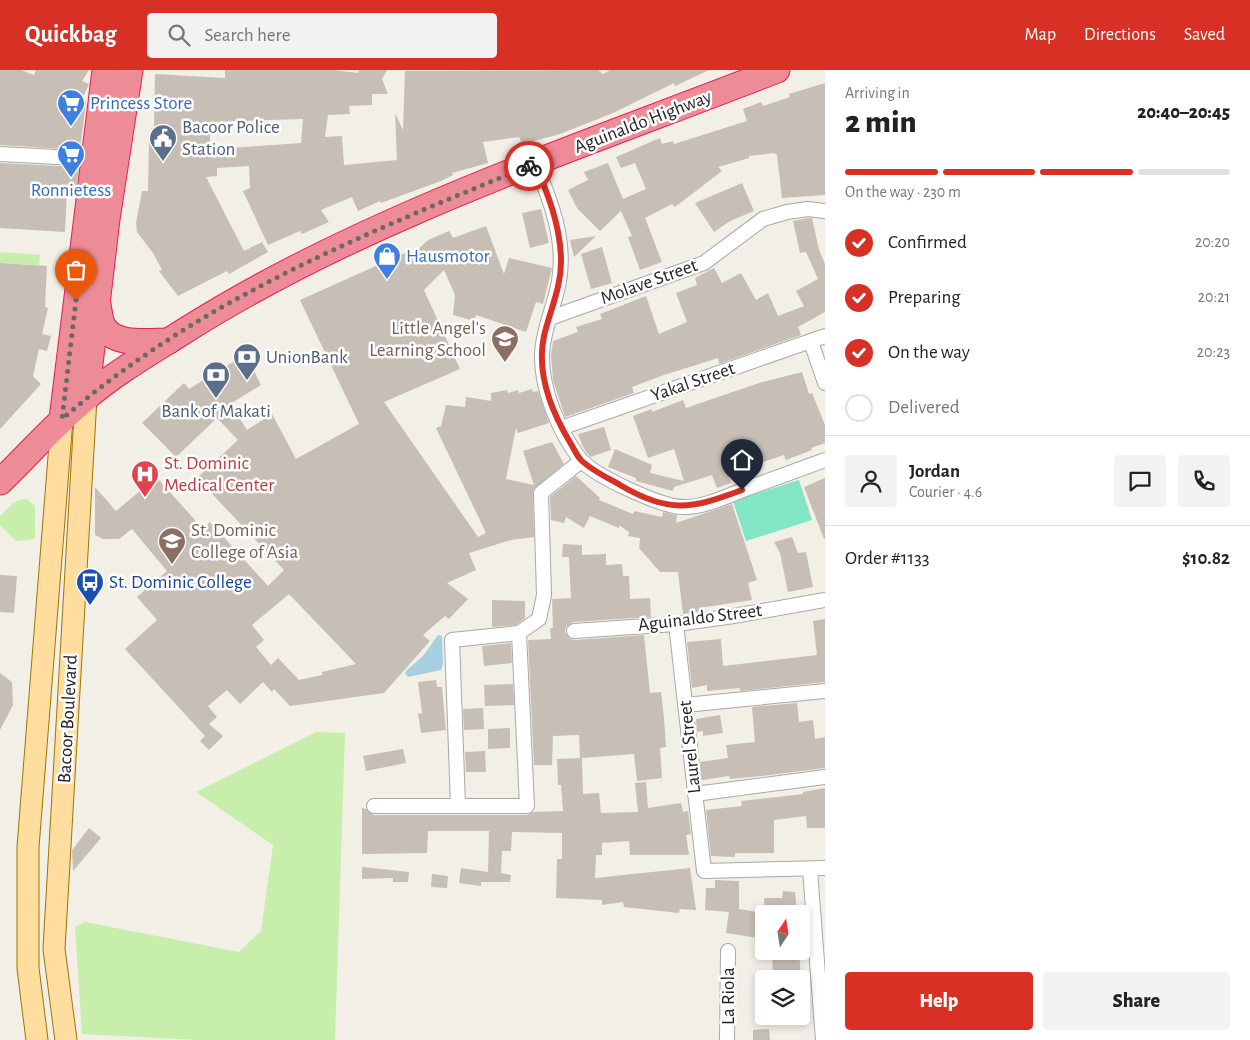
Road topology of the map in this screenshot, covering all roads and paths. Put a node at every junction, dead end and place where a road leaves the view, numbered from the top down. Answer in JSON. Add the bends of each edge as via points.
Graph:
{"nodes":[{"id":1,"x":105,"y":70,"type":"edge"},
{"id":2,"x":130,"y":70,"type":"edge"},
{"id":3,"x":777,"y":70,"type":"edge"},
{"id":4,"x":0,"y":154,"type":"edge"},
{"id":5,"x":94,"y":159,"type":"junction"},
{"id":6,"x":535,"y":164,"type":"junction"},
{"id":7,"x":825,"y":211,"type":"edge"},
{"id":8,"x":97,"y":302,"type":"junction"},
{"id":9,"x":550,"y":318,"type":"junction"},
{"id":10,"x":825,"y":336,"type":"edge"},
{"id":11,"x":169,"y":341,"type":"junction"},
{"id":12,"x":811,"y":342,"type":"junction"},
{"id":13,"x":825,"y":383,"type":"edge"},
{"id":14,"x":86,"y":398,"type":"junction"},
{"id":15,"x":62,"y":419,"type":"junction"},
{"id":16,"x":561,"y":428,"type":"junction"},
{"id":17,"x":581,"y":460,"type":"junction"},
{"id":18,"x":825,"y":460,"type":"edge"},
{"id":19,"x":0,"y":482,"type":"edge"},
{"id":20,"x":825,"y":600,"type":"edge"},
{"id":21,"x":676,"y":624,"type":"junction"},
{"id":22,"x":574,"y":631,"type":"dead end"},
{"id":23,"x":519,"y":633,"type":"junction"},
{"id":24,"x":825,"y":691,"type":"edge"},
{"id":25,"x":685,"y":705,"type":"junction"},
{"id":26,"x":825,"y":777,"type":"edge"},
{"id":27,"x":695,"y":794,"type":"junction"},
{"id":28,"x":458,"y":805,"type":"junction"},
{"id":29,"x":374,"y":806,"type":"dead end"},
{"id":30,"x":30,"y":820,"type":"junction"},
{"id":31,"x":62,"y":821,"type":"junction"},
{"id":32,"x":825,"y":868,"type":"edge"},
{"id":33,"x":810,"y":870,"type":"junction"},
{"id":34,"x":728,"y":951,"type":"dead end"},
{"id":35,"x":820,"y":962,"type":"edge"},
{"id":36,"x":37,"y":1040,"type":"edge"},
{"id":37,"x":66,"y":1040,"type":"edge"},
{"id":38,"x":728,"y":1040,"type":"edge"},
{"id":39,"x":823,"y":1040,"type":"edge"}],
"edges":[{"from":1,"to":5,"type":"highway"},
{"from":2,"to":8,"type":"highway"},
{"from":3,"to":6,"type":"highway","name":"Aguinaldo Highway"},
{"from":4,"to":5,"type":"street"},
{"from":5,"to":15,"type":"highway"},
{"from":6,"to":9,"type":"street","via":[[545,185],[559,239],[560,281]]},
{"from":6,"to":11,"type":"highway","name":"Aguinaldo Highway","via":[[311,259],[235,300]]},
{"from":7,"to":9,"type":"street","name":"Molave Street","via":[[808,209],[764,219],[704,263]]},
{"from":8,"to":11,"type":"highway","via":[[102,324],[110,334],[134,341]]},
{"from":8,"to":14,"type":"highway"},
{"from":9,"to":16,"type":"street","via":[[542,355],[546,388]]},
{"from":10,"to":12,"type":"street","name":"Yakal Street"},
{"from":11,"to":14,"type":"highway","name":"Aguinaldo Highway"},
{"from":12,"to":13,"type":"street"},
{"from":12,"to":16,"type":"street","name":"Yakal Street"},
{"from":14,"to":15,"type":"highway","name":"Aguinaldo Highway"},
{"from":14,"to":31,"type":"main road","name":"Bacoor Boulevard"},
{"from":15,"to":19,"type":"highway","name":"Aguinaldo Highway"},
{"from":15,"to":30,"type":"main road","name":"Bacoor Boulevard"},
{"from":16,"to":17,"type":"street"},
{"from":17,"to":18,"type":"street","via":[[630,490],[655,501],[682,507],[709,503]]},
{"from":17,"to":23,"type":"street","via":[[541,493],[542,607],[539,619]]},
{"from":20,"to":21,"type":"street","name":"Aguinaldo Street"},
{"from":21,"to":22,"type":"street","name":"Aguinaldo Street"},
{"from":21,"to":25,"type":"street","name":"Laurel Street"},
{"from":23,"to":28,"type":"street","via":[[452,640]]},
{"from":23,"to":28,"type":"street","via":[[527,806]]},
{"from":24,"to":25,"type":"street"},
{"from":25,"to":27,"type":"street","name":"Laurel Street"},
{"from":26,"to":27,"type":"street"},
{"from":27,"to":33,"type":"street","name":"Laurel Street","via":[[704,871]]},
{"from":28,"to":29,"type":"street"},
{"from":30,"to":31,"type":"main road"},
{"from":30,"to":36,"type":"main road","name":"Bacoor Boulevard","via":[[27,947]]},
{"from":31,"to":37,"type":"main road","name":"Bacoor Boulevard","via":[[54,949]]},
{"from":32,"to":33,"type":"street"},
{"from":33,"to":35,"type":"street"},
{"from":34,"to":38,"type":"street","name":"La Riola"},
{"from":35,"to":39,"type":"street"}]}
